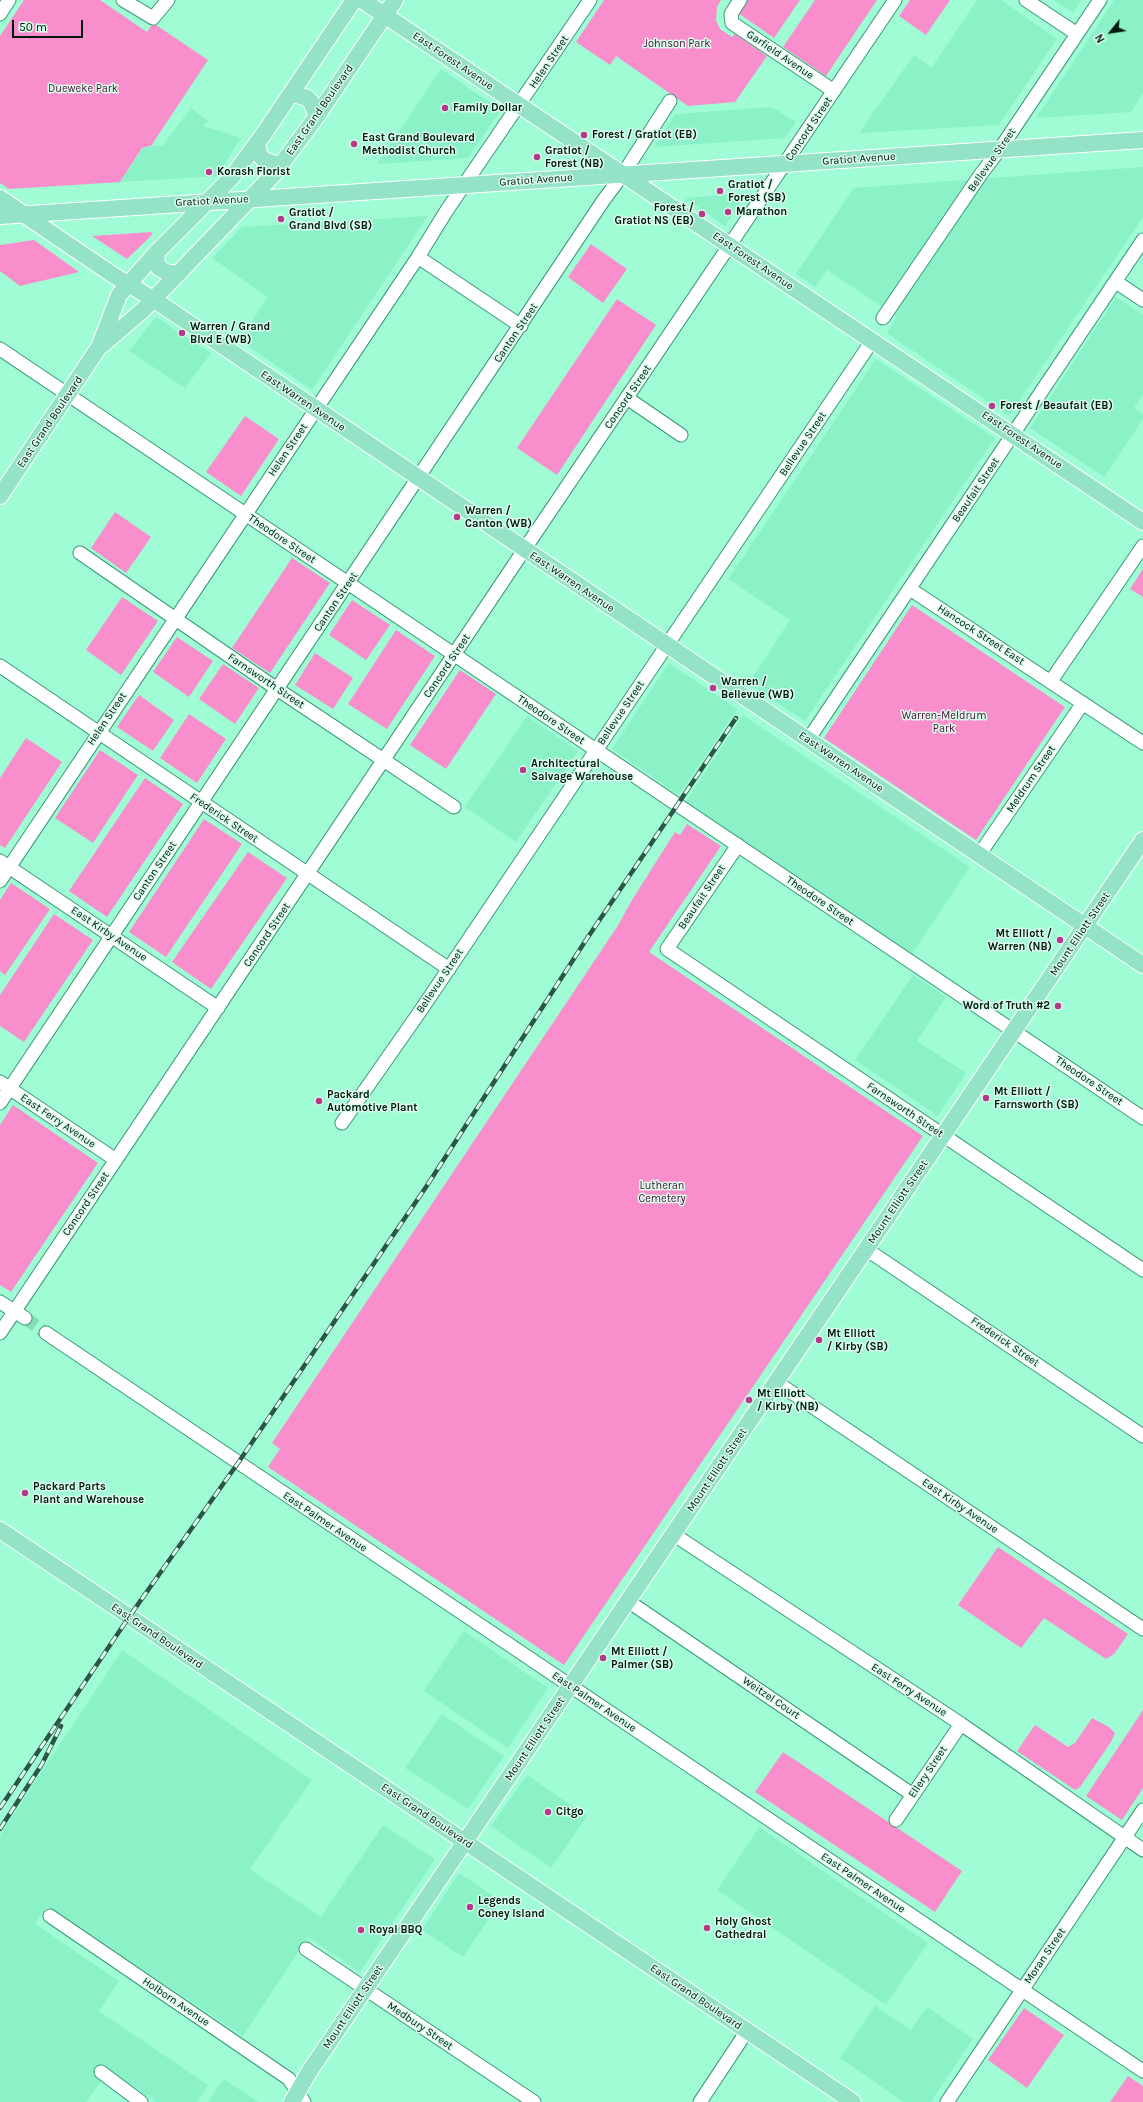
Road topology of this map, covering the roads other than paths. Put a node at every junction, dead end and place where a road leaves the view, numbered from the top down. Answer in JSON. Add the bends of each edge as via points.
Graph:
{"nodes":[{"id":1,"x":9,"y":0,"type":"edge"},
{"id":2,"x":123,"y":0,"type":"edge"},
{"id":3,"x":168,"y":0,"type":"edge"},
{"id":4,"x":354,"y":0,"type":"edge"},
{"id":5,"x":362,"y":0,"type":"edge"},
{"id":6,"x":395,"y":0,"type":"edge"},
{"id":7,"x":590,"y":0,"type":"edge"},
{"id":8,"x":740,"y":0,"type":"edge"},
{"id":9,"x":895,"y":0,"type":"edge"},
{"id":10,"x":1026,"y":0,"type":"edge"},
{"id":11,"x":1100,"y":0,"type":"edge"},
{"id":12,"x":0,"y":14,"type":"edge"},
{"id":13,"x":385,"y":15,"type":"junction"},
{"id":14,"x":1077,"y":34,"type":"junction"},
{"id":15,"x":834,"y":91,"type":"junction"},
{"id":16,"x":291,"y":93,"type":"junction"},
{"id":17,"x":670,"y":101,"type":"dead end"},
{"id":18,"x":519,"y":105,"type":"junction"},
{"id":19,"x":316,"y":116,"type":"junction"},
{"id":20,"x":1143,"y":140,"type":"edge"},
{"id":21,"x":257,"y":143,"type":"junction"},
{"id":22,"x":1000,"y":149,"type":"junction"},
{"id":23,"x":785,"y":164,"type":"junction"},
{"id":24,"x":280,"y":166,"type":"junction"},
{"id":25,"x":623,"y":174,"type":"junction"},
{"id":26,"x":464,"y":186,"type":"junction"},
{"id":27,"x":0,"y":198,"type":"edge"},
{"id":28,"x":251,"y":199,"type":"junction"},
{"id":29,"x":207,"y":202,"type":"junction"},
{"id":30,"x":25,"y":214,"type":"junction"},
{"id":31,"x":0,"y":216,"type":"edge"},
{"id":32,"x":1143,"y":240,"type":"edge"},
{"id":33,"x":730,"y":246,"type":"junction"},
{"id":34,"x":156,"y":253,"type":"junction"},
{"id":35,"x":418,"y":257,"type":"junction"},
{"id":36,"x":178,"y":273,"type":"junction"},
{"id":37,"x":1116,"y":282,"type":"junction"},
{"id":38,"x":128,"y":284,"type":"junction"},
{"id":39,"x":153,"y":299,"type":"junction"},
{"id":40,"x":1143,"y":300,"type":"edge"},
{"id":41,"x":883,"y":318,"type":"dead end"},
{"id":42,"x":521,"y":326,"type":"junction"},
{"id":43,"x":872,"y":340,"type":"junction"},
{"id":44,"x":99,"y":347,"type":"junction"},
{"id":45,"x":0,"y":349,"type":"edge"},
{"id":46,"x":68,"y":394,"type":"junction"},
{"id":47,"x":627,"y":398,"type":"junction"},
{"id":48,"x":316,"y":409,"type":"junction"},
{"id":49,"x":1013,"y":434,"type":"junction"},
{"id":50,"x":681,"y":435,"type":"dead end"},
{"id":51,"x":418,"y":479,"type":"junction"},
{"id":52,"x":0,"y":496,"type":"edge"},
{"id":53,"x":246,"y":514,"type":"junction"},
{"id":54,"x":1143,"y":522,"type":"edge"},
{"id":55,"x":1143,"y":546,"type":"edge"},
{"id":56,"x":524,"y":550,"type":"junction"},
{"id":57,"x":80,"y":553,"type":"dead end"},
{"id":58,"x":348,"y":584,"type":"junction"},
{"id":59,"x":910,"y":589,"type":"junction"},
{"id":60,"x":176,"y":619,"type":"junction"},
{"id":61,"x":667,"y":645,"type":"junction"},
{"id":62,"x":455,"y":655,"type":"junction"},
{"id":63,"x":0,"y":666,"type":"edge"},
{"id":64,"x":1051,"y":682,"type":"junction"},
{"id":65,"x":277,"y":689,"type":"junction"},
{"id":66,"x":1082,"y":702,"type":"junction"},
{"id":67,"x":98,"y":732,"type":"junction"},
{"id":68,"x":808,"y":740,"type":"junction"},
{"id":69,"x":1143,"y":743,"type":"edge"},
{"id":70,"x":596,"y":750,"type":"junction"},
{"id":71,"x":384,"y":760,"type":"junction"},
{"id":72,"x":202,"y":803,"type":"junction"},
{"id":73,"x":454,"y":807,"type":"dead end"},
{"id":74,"x":1143,"y":840,"type":"edge"},
{"id":75,"x":738,"y":846,"type":"junction"},
{"id":76,"x":979,"y":855,"type":"junction"},
{"id":77,"x":5,"y":864,"type":"edge"},
{"id":78,"x":308,"y":874,"type":"junction"},
{"id":79,"x":0,"y":881,"type":"edge"},
{"id":80,"x":1085,"y":926,"type":"junction"},
{"id":81,"x":112,"y":935,"type":"junction"},
{"id":82,"x":667,"y":949,"type":"joint"},
{"id":83,"x":1143,"y":965,"type":"edge"},
{"id":84,"x":449,"y":969,"type":"junction"},
{"id":85,"x":218,"y":1008,"type":"junction"},
{"id":86,"x":1014,"y":1031,"type":"junction"},
{"id":87,"x":5,"y":1085,"type":"edge"},
{"id":88,"x":0,"y":1103,"type":"edge"},
{"id":89,"x":1143,"y":1118,"type":"edge"},
{"id":90,"x":342,"y":1123,"type":"dead end"},
{"id":91,"x":943,"y":1136,"type":"junction"},
{"id":92,"x":116,"y":1160,"type":"junction"},
{"id":93,"x":866,"y":1249,"type":"junction"},
{"id":94,"x":1143,"y":1270,"type":"edge"},
{"id":95,"x":0,"y":1302,"type":"edge"},
{"id":96,"x":19,"y":1315,"type":"junction"},
{"id":97,"x":0,"y":1333,"type":"edge"},
{"id":98,"x":46,"y":1333,"type":"tunnel mouth"},
{"id":99,"x":776,"y":1382,"type":"junction"},
{"id":100,"x":1143,"y":1436,"type":"edge"},
{"id":101,"x":0,"y":1530,"type":"edge"},
{"id":102,"x":674,"y":1534,"type":"junction"},
{"id":103,"x":628,"y":1601,"type":"junction"},
{"id":104,"x":1143,"y":1629,"type":"edge"},
{"id":105,"x":570,"y":1686,"type":"junction"},
{"id":106,"x":961,"y":1724,"type":"junction"},
{"id":107,"x":913,"y":1795,"type":"junction"},
{"id":108,"x":1143,"y":1810,"type":"edge"},
{"id":109,"x":896,"y":1820,"type":"dead end"},
{"id":110,"x":1124,"y":1837,"type":"junction"},
{"id":111,"x":465,"y":1842,"type":"junction"},
{"id":112,"x":1143,"y":1850,"type":"edge"},
{"id":113,"x":50,"y":1916,"type":"dead end"},
{"id":114,"x":306,"y":1949,"type":"dead end"},
{"id":115,"x":366,"y":1989,"type":"junction"},
{"id":116,"x":1022,"y":1990,"type":"junction"},
{"id":117,"x":747,"y":2031,"type":"junction"},
{"id":118,"x":1143,"y":2071,"type":"edge"},
{"id":119,"x":101,"y":2072,"type":"dead end"},
{"id":120,"x":298,"y":2098,"type":"edge"},
{"id":121,"x":141,"y":2102,"type":"edge"},
{"id":122,"x":534,"y":2102,"type":"edge"},
{"id":123,"x":700,"y":2102,"type":"edge"},
{"id":124,"x":853,"y":2102,"type":"edge"},
{"id":125,"x":947,"y":2102,"type":"edge"}],
"edges":[{"from":1,"to":12,"type":"street"},
{"from":2,"to":3,"type":"street","via":[[153,18]]},
{"from":4,"to":16,"type":"main road","name":"East Grand Boulevard"},
{"from":5,"to":13,"type":"main road","name":"East Forest Avenue"},
{"from":6,"to":13,"type":"main road","name":"East Grand Boulevard"},
{"from":7,"to":18,"type":"street","name":"Helen Street"},
{"from":8,"to":15,"type":"street","name":"Garfield Avenue","via":[[730,17],[732,23]]},
{"from":9,"to":15,"type":"street","name":"Concord Street"},
{"from":10,"to":14,"type":"street"},
{"from":11,"to":14,"type":"street","name":"Bellevue Street"},
{"from":13,"to":18,"type":"main road","name":"East Forest Avenue"},
{"from":13,"to":19,"type":"main road","name":"East Grand Boulevard"},
{"from":14,"to":22,"type":"street","name":"Bellevue Street"},
{"from":15,"to":23,"type":"street","name":"Concord Street"},
{"from":16,"to":19,"type":"main road","via":[[307,98]]},
{"from":16,"to":21,"type":"main road","name":"East Grand Boulevard"},
{"from":17,"to":25,"type":"street","name":"Canton Street"},
{"from":18,"to":25,"type":"main road","name":"East Forest Avenue"},
{"from":18,"to":26,"type":"street","name":"Helen Street"},
{"from":19,"to":24,"type":"main road","name":"East Grand Boulevard"},
{"from":20,"to":22,"type":"main road","name":"Gratiot Avenue"},
{"from":21,"to":24,"type":"main road","via":[[259,154],[264,160]]},
{"from":21,"to":29,"type":"main road","name":"East Grand Boulevard","via":[[232,177]]},
{"from":22,"to":23,"type":"main road","name":"Gratiot Avenue"},
{"from":22,"to":41,"type":"street","name":"Bellevue Street","via":[[980,174]]},
{"from":23,"to":25,"type":"main road","name":"Gratiot Avenue"},
{"from":23,"to":33,"type":"street","name":"Concord Street"},
{"from":24,"to":28,"type":"main road","name":"East Grand Boulevard"},
{"from":25,"to":26,"type":"main road","name":"Gratiot Avenue"},
{"from":25,"to":33,"type":"main road","name":"East Forest Avenue"},
{"from":25,"to":42,"type":"street","name":"Canton Street"},
{"from":26,"to":28,"type":"main road","name":"Gratiot Avenue"},
{"from":26,"to":35,"type":"street","name":"Helen Street"},
{"from":27,"to":30,"type":"main road","name":"East Warren Avenue"},
{"from":28,"to":29,"type":"main road","name":"Gratiot Avenue"},
{"from":28,"to":36,"type":"main road","name":"East Grand Boulevard"},
{"from":29,"to":30,"type":"main road","name":"Gratiot Avenue"},
{"from":29,"to":34,"type":"main road","name":"East Grand Boulevard"},
{"from":30,"to":31,"type":"main road","name":"Gratiot Avenue"},
{"from":30,"to":38,"type":"main road","name":"East Warren Avenue"},
{"from":32,"to":37,"type":"street","name":"Beaufait Street"},
{"from":33,"to":43,"type":"main road","name":"East Forest Avenue"},
{"from":33,"to":47,"type":"street","name":"Concord Street"},
{"from":34,"to":36,"type":"main road","via":[[156,264],[159,268],[168,273]]},
{"from":34,"to":38,"type":"main road","name":"East Grand Boulevard"},
{"from":35,"to":42,"type":"street"},
{"from":35,"to":48,"type":"street","name":"Helen Street"},
{"from":36,"to":39,"type":"main road","name":"East Grand Boulevard"},
{"from":37,"to":40,"type":"street"},
{"from":37,"to":49,"type":"street","name":"Beaufait Street"},
{"from":38,"to":39,"type":"main road","name":"East Warren Avenue"},
{"from":38,"to":44,"type":"main road","name":"East Grand Boulevard","via":[[119,295]]},
{"from":39,"to":44,"type":"main road","name":"East Grand Boulevard"},
{"from":39,"to":48,"type":"main road","name":"East Warren Avenue"},
{"from":42,"to":51,"type":"street","name":"Canton Street"},
{"from":43,"to":49,"type":"main road","name":"East Forest Avenue"},
{"from":43,"to":61,"type":"street","name":"Bellevue Street"},
{"from":44,"to":46,"type":"main road","name":"East Grand Boulevard"},
{"from":45,"to":46,"type":"street","name":"Theodore Street"},
{"from":46,"to":52,"type":"main road","name":"East Grand Boulevard"},
{"from":46,"to":53,"type":"street","name":"Theodore Street"},
{"from":47,"to":50,"type":"street"},
{"from":47,"to":56,"type":"street","name":"Concord Street"},
{"from":48,"to":51,"type":"main road","name":"East Warren Avenue"},
{"from":48,"to":53,"type":"street","name":"Helen Street"},
{"from":49,"to":54,"type":"main road","name":"East Forest Avenue"},
{"from":49,"to":59,"type":"street","name":"Beaufait Street"},
{"from":51,"to":56,"type":"main road","name":"East Warren Avenue"},
{"from":51,"to":58,"type":"street","name":"Canton Street"},
{"from":53,"to":58,"type":"street","name":"Theodore Street"},
{"from":53,"to":60,"type":"street","name":"Helen Street"},
{"from":55,"to":64,"type":"street"},
{"from":56,"to":61,"type":"main road","name":"East Warren Avenue"},
{"from":56,"to":62,"type":"street","name":"Concord Street"},
{"from":57,"to":60,"type":"street","name":"Farnsworth Street"},
{"from":58,"to":62,"type":"street","name":"Theodore Street"},
{"from":58,"to":65,"type":"street","name":"Canton Street"},
{"from":59,"to":64,"type":"street","name":"Hancock Street East"},
{"from":59,"to":68,"type":"street","name":"Beaufait Street"},
{"from":60,"to":65,"type":"street","name":"Farnsworth Street"},
{"from":60,"to":67,"type":"street","name":"Helen Street"},
{"from":61,"to":68,"type":"main road","name":"East Warren Avenue"},
{"from":61,"to":70,"type":"street","name":"Bellevue Street"},
{"from":62,"to":70,"type":"street","name":"Theodore Street"},
{"from":62,"to":71,"type":"street","name":"Concord Street"},
{"from":63,"to":67,"type":"street","name":"Frederick Street"},
{"from":64,"to":66,"type":"street","name":"Hancock Street East"},
{"from":65,"to":71,"type":"street","name":"Farnsworth Street"},
{"from":65,"to":72,"type":"street","name":"Canton Street"},
{"from":66,"to":69,"type":"street","name":"Hancock Street East"},
{"from":66,"to":76,"type":"street","name":"Meldrum Street"},
{"from":67,"to":72,"type":"street","name":"Frederick Street"},
{"from":67,"to":77,"type":"street","name":"Helen Street"},
{"from":68,"to":76,"type":"main road","name":"East Warren Avenue"},
{"from":70,"to":75,"type":"street","name":"Theodore Street"},
{"from":70,"to":84,"type":"street","name":"Bellevue Street"},
{"from":71,"to":73,"type":"street","name":"Farnsworth Street"},
{"from":71,"to":78,"type":"street","name":"Concord Street"},
{"from":72,"to":78,"type":"street","name":"Frederick Street"},
{"from":72,"to":81,"type":"street","name":"Canton Street"},
{"from":74,"to":80,"type":"main road","name":"Mount Elliott Street"},
{"from":75,"to":82,"type":"street","name":"Beaufait Street"},
{"from":75,"to":86,"type":"street","name":"Theodore Street"},
{"from":76,"to":80,"type":"main road","name":"East Warren Avenue"},
{"from":77,"to":79,"type":"street","name":"Helen Street"},
{"from":77,"to":81,"type":"street","name":"East Kirby Avenue"},
{"from":78,"to":84,"type":"street","name":"Frederick Street"},
{"from":78,"to":85,"type":"street","name":"Concord Street"},
{"from":80,"to":83,"type":"main road","name":"East Warren Avenue"},
{"from":80,"to":86,"type":"main road","name":"Mount Elliott Street"},
{"from":81,"to":85,"type":"street","name":"East Kirby Avenue"},
{"from":81,"to":87,"type":"street","name":"Canton Street"},
{"from":82,"to":91,"type":"street","name":"Farnsworth Street"},
{"from":84,"to":90,"type":"street","name":"Bellevue Street"},
{"from":85,"to":92,"type":"street","name":"Concord Street"},
{"from":86,"to":89,"type":"street","name":"Theodore Street"},
{"from":86,"to":91,"type":"main road","name":"Mount Elliott Street"},
{"from":87,"to":88,"type":"street","name":"Canton Street"},
{"from":87,"to":92,"type":"street","name":"East Ferry Avenue"},
{"from":91,"to":93,"type":"main road","name":"Mount Elliott Street"},
{"from":91,"to":94,"type":"street","name":"Farnsworth Street"},
{"from":92,"to":96,"type":"street","name":"Concord Street"},
{"from":93,"to":99,"type":"main road","name":"Mount Elliott Street"},
{"from":93,"to":100,"type":"street","name":"Frederick Street"},
{"from":95,"to":96,"type":"street"},
{"from":96,"to":97,"type":"street","name":"Concord Street"},
{"from":98,"to":105,"type":"street","name":"East Palmer Avenue"},
{"from":99,"to":102,"type":"main road","name":"Mount Elliott Street"},
{"from":99,"to":104,"type":"street","name":"East Kirby Avenue"},
{"from":101,"to":111,"type":"main road","name":"East Grand Boulevard"},
{"from":102,"to":103,"type":"main road","name":"Mount Elliott Street"},
{"from":102,"to":106,"type":"street","name":"East Ferry Avenue"},
{"from":103,"to":105,"type":"main road","name":"Mount Elliott Street"},
{"from":103,"to":107,"type":"street","name":"Weitzel Court"},
{"from":105,"to":111,"type":"main road","name":"Mount Elliott Street"},
{"from":105,"to":116,"type":"street","name":"East Palmer Avenue"},
{"from":106,"to":107,"type":"street","name":"Ellery Street"},
{"from":106,"to":110,"type":"street","name":"East Ferry Avenue"},
{"from":107,"to":109,"type":"street","name":"Ellery Street"},
{"from":108,"to":110,"type":"street","name":"Moran Street"},
{"from":110,"to":112,"type":"street","name":"East Ferry Avenue"},
{"from":110,"to":116,"type":"street","name":"Moran Street"},
{"from":111,"to":115,"type":"main road","name":"Mount Elliott Street"},
{"from":111,"to":117,"type":"main road","name":"East Grand Boulevard"},
{"from":113,"to":120,"type":"street","name":"Holborn Avenue","via":[[289,2079]]},
{"from":114,"to":115,"type":"street","name":"Medbury Street"},
{"from":115,"to":120,"type":"main road","name":"Mount Elliott Street"},
{"from":115,"to":122,"type":"street","name":"Medbury Street"},
{"from":116,"to":118,"type":"street","name":"East Palmer Avenue"},
{"from":116,"to":125,"type":"street","name":"Moran Street"},
{"from":117,"to":123,"type":"street"},
{"from":117,"to":124,"type":"main road","name":"East Grand Boulevard"},
{"from":119,"to":121,"type":"street"}]}
